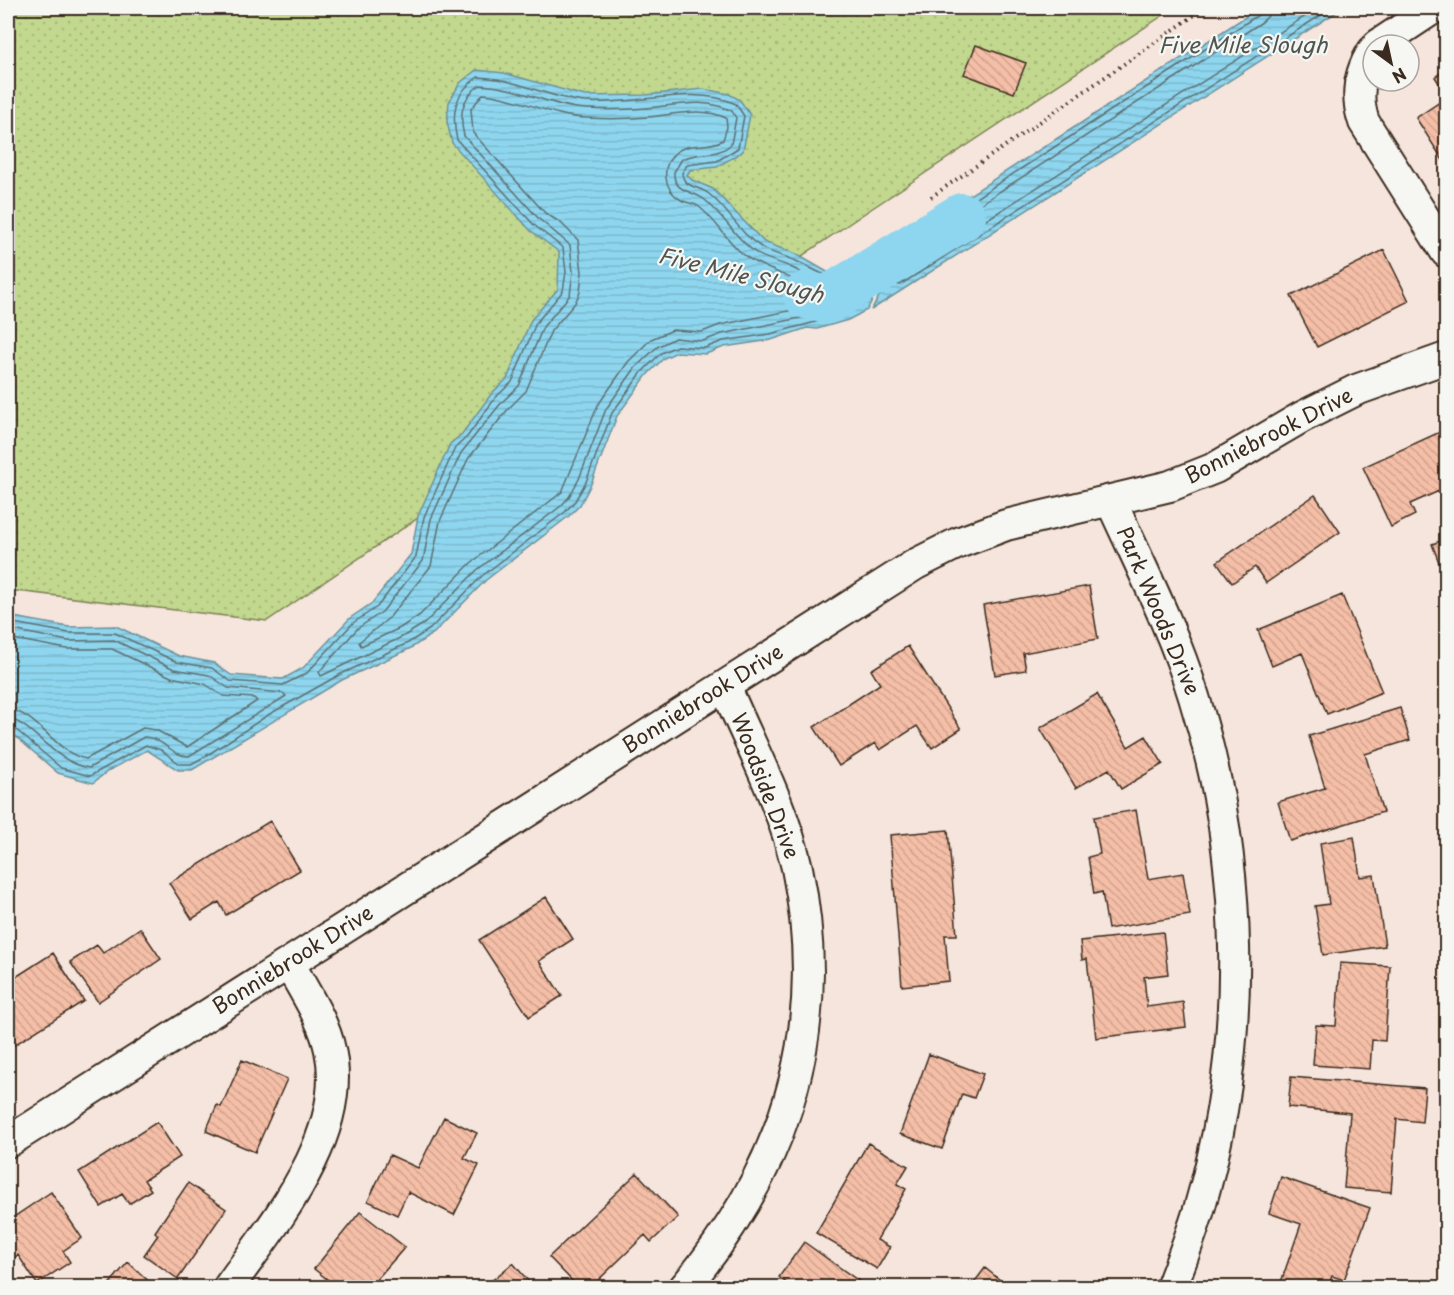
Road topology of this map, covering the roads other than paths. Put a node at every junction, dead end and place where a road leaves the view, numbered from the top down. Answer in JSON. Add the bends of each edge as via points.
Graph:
{"nodes":[{"id":1,"x":1434,"y":8,"type":"edge"},
{"id":2,"x":1396,"y":33,"type":"edge"},
{"id":3,"x":1362,"y":93,"type":"edge"},
{"id":4,"x":1446,"y":252,"type":"edge"},
{"id":5,"x":1446,"y":357,"type":"edge"},
{"id":6,"x":1111,"y":501,"type":"junction"},
{"id":7,"x":725,"y":686,"type":"junction"},
{"id":8,"x":289,"y":963,"type":"junction"},
{"id":9,"x":8,"y":1142,"type":"edge"},
{"id":10,"x":228,"y":1287,"type":"edge"},
{"id":11,"x":684,"y":1287,"type":"edge"},
{"id":12,"x":1171,"y":1287,"type":"edge"}],
"edges":[{"from":1,"to":2,"type":"street"},
{"from":3,"to":4,"type":"street","via":[[1359,109],[1364,122]]},
{"from":5,"to":6,"type":"street","name":"Bonniebrook Drive","via":[[1356,390],[1215,468],[1170,486]]},
{"from":6,"to":7,"type":"street","name":"Bonniebrook Drive","via":[[1006,525],[958,543],[916,564]]},
{"from":6,"to":12,"type":"street","name":"Park Woods Drive","via":[[1172,635],[1194,696],[1215,772],[1230,866],[1235,967],[1232,1036],[1222,1110],[1200,1206]]},
{"from":7,"to":8,"type":"street","name":"Bonniebrook Drive"},
{"from":7,"to":11,"type":"street","name":"Woodside Drive","via":[[775,800],[796,866],[807,935],[808,1000],[798,1066],[780,1130],[757,1184],[714,1252]]},
{"from":8,"to":9,"type":"street","name":"Bonniebrook Drive"},
{"from":8,"to":10,"type":"street","via":[[330,1050],[333,1077],[329,1116],[315,1155]]}]}
